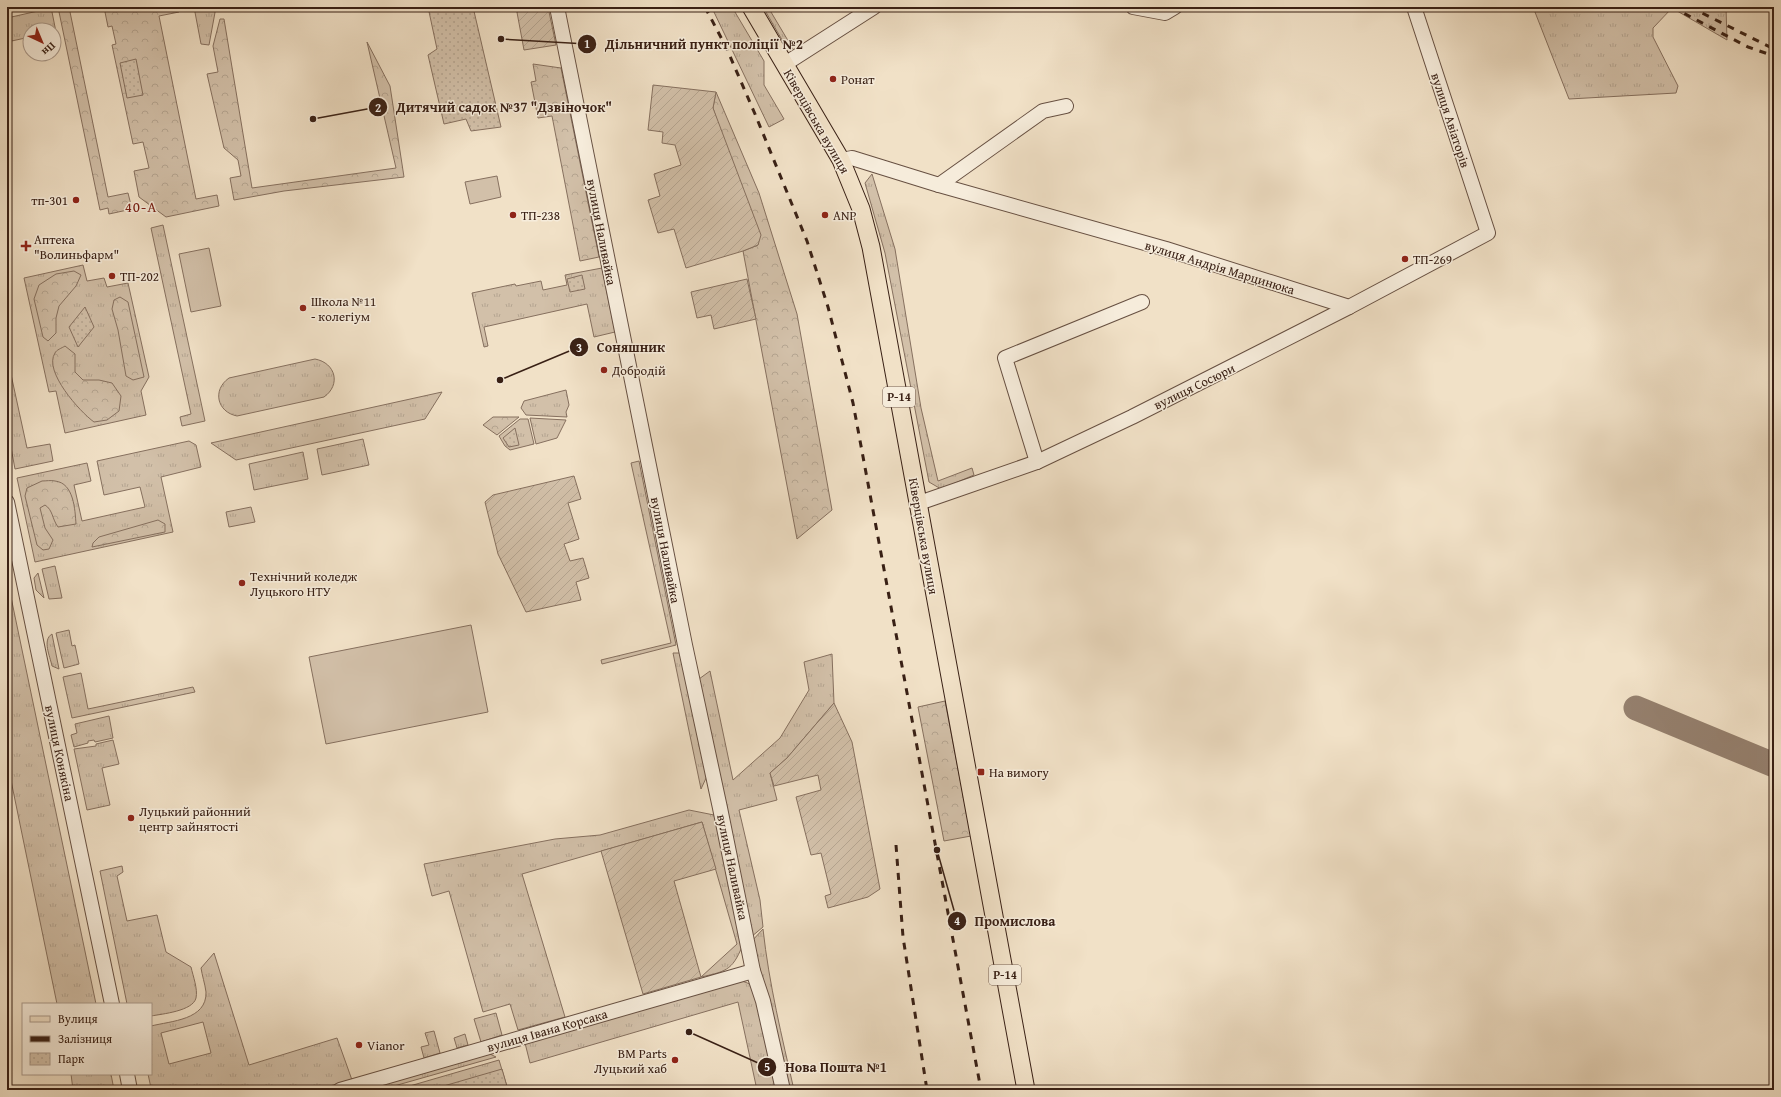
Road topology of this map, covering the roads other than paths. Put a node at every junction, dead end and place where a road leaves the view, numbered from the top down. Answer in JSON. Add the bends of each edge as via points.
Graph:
{"nodes":[{"id":1,"x":557,"y":7,"type":"edge"},
{"id":2,"x":751,"y":7,"type":"edge"},
{"id":3,"x":874,"y":7,"type":"edge"},
{"id":4,"x":1133,"y":7,"type":"edge"},
{"id":5,"x":1175,"y":7,"type":"edge"},
{"id":6,"x":1414,"y":7,"type":"edge"},
{"id":7,"x":785,"y":64,"type":"junction"},
{"id":8,"x":1066,"y":106,"type":"dead end"},
{"id":9,"x":841,"y":160,"type":"junction"},
{"id":10,"x":939,"y":185,"type":"junction"},
{"id":11,"x":1142,"y":302,"type":"dead end"},
{"id":12,"x":1349,"y":306,"type":"junction"},
{"id":13,"x":1037,"y":462,"type":"junction"},
{"id":14,"x":7,"y":502,"type":"edge"},
{"id":15,"x":919,"y":503,"type":"junction"},
{"id":16,"x":753,"y":971,"type":"junction"},
{"id":17,"x":112,"y":1003,"type":"edge"},
{"id":18,"x":127,"y":1075,"type":"edge"},
{"id":19,"x":130,"y":1090,"type":"edge"},
{"id":20,"x":340,"y":1090,"type":"edge"},
{"id":21,"x":783,"y":1090,"type":"edge"},
{"id":22,"x":1026,"y":1090,"type":"edge"}],
"edges":[{"from":1,"to":16,"type":"street","name":"вулиця Наливайка"},
{"from":2,"to":7,"type":"main road","name":"Ківерцівська вулиця","number":"Р-14"},
{"from":3,"to":7,"type":"street"},
{"from":4,"to":5,"type":"street","via":[[1165,13]]},
{"from":6,"to":12,"type":"street","name":"вулиця Авіаторів","via":[[1488,232]]},
{"from":7,"to":9,"type":"main road","name":"Ківерцівська вулиця","number":"Р-14"},
{"from":8,"to":10,"type":"street","via":[[1043,111]]},
{"from":9,"to":10,"type":"street","name":"вулиця Андрія Марцинюка","via":[[852,158]]},
{"from":9,"to":15,"type":"main road","name":"Ківерцівська вулиця","number":"Р-14","via":[[861,209],[871,247]]},
{"from":10,"to":12,"type":"street","name":"вулиця Андрія Марцинюка","via":[[1166,249]]},
{"from":11,"to":13,"type":"street","via":[[1005,358]]},
{"from":12,"to":13,"type":"street","name":"вулиця Сосюри"},
{"from":13,"to":15,"type":"street","name":"вулиця Сосюри"},
{"from":14,"to":17,"type":"street","name":"вулиця Конякіна"},
{"from":15,"to":22,"type":"main road","name":"Ківерцівська вулиця","number":"Р-14"},
{"from":16,"to":20,"type":"street","name":"вулиця Івана Корсака"},
{"from":16,"to":21,"type":"street","name":"вулиця Наливайка","via":[[763,1001]]},
{"from":18,"to":19,"type":"street"}]}
